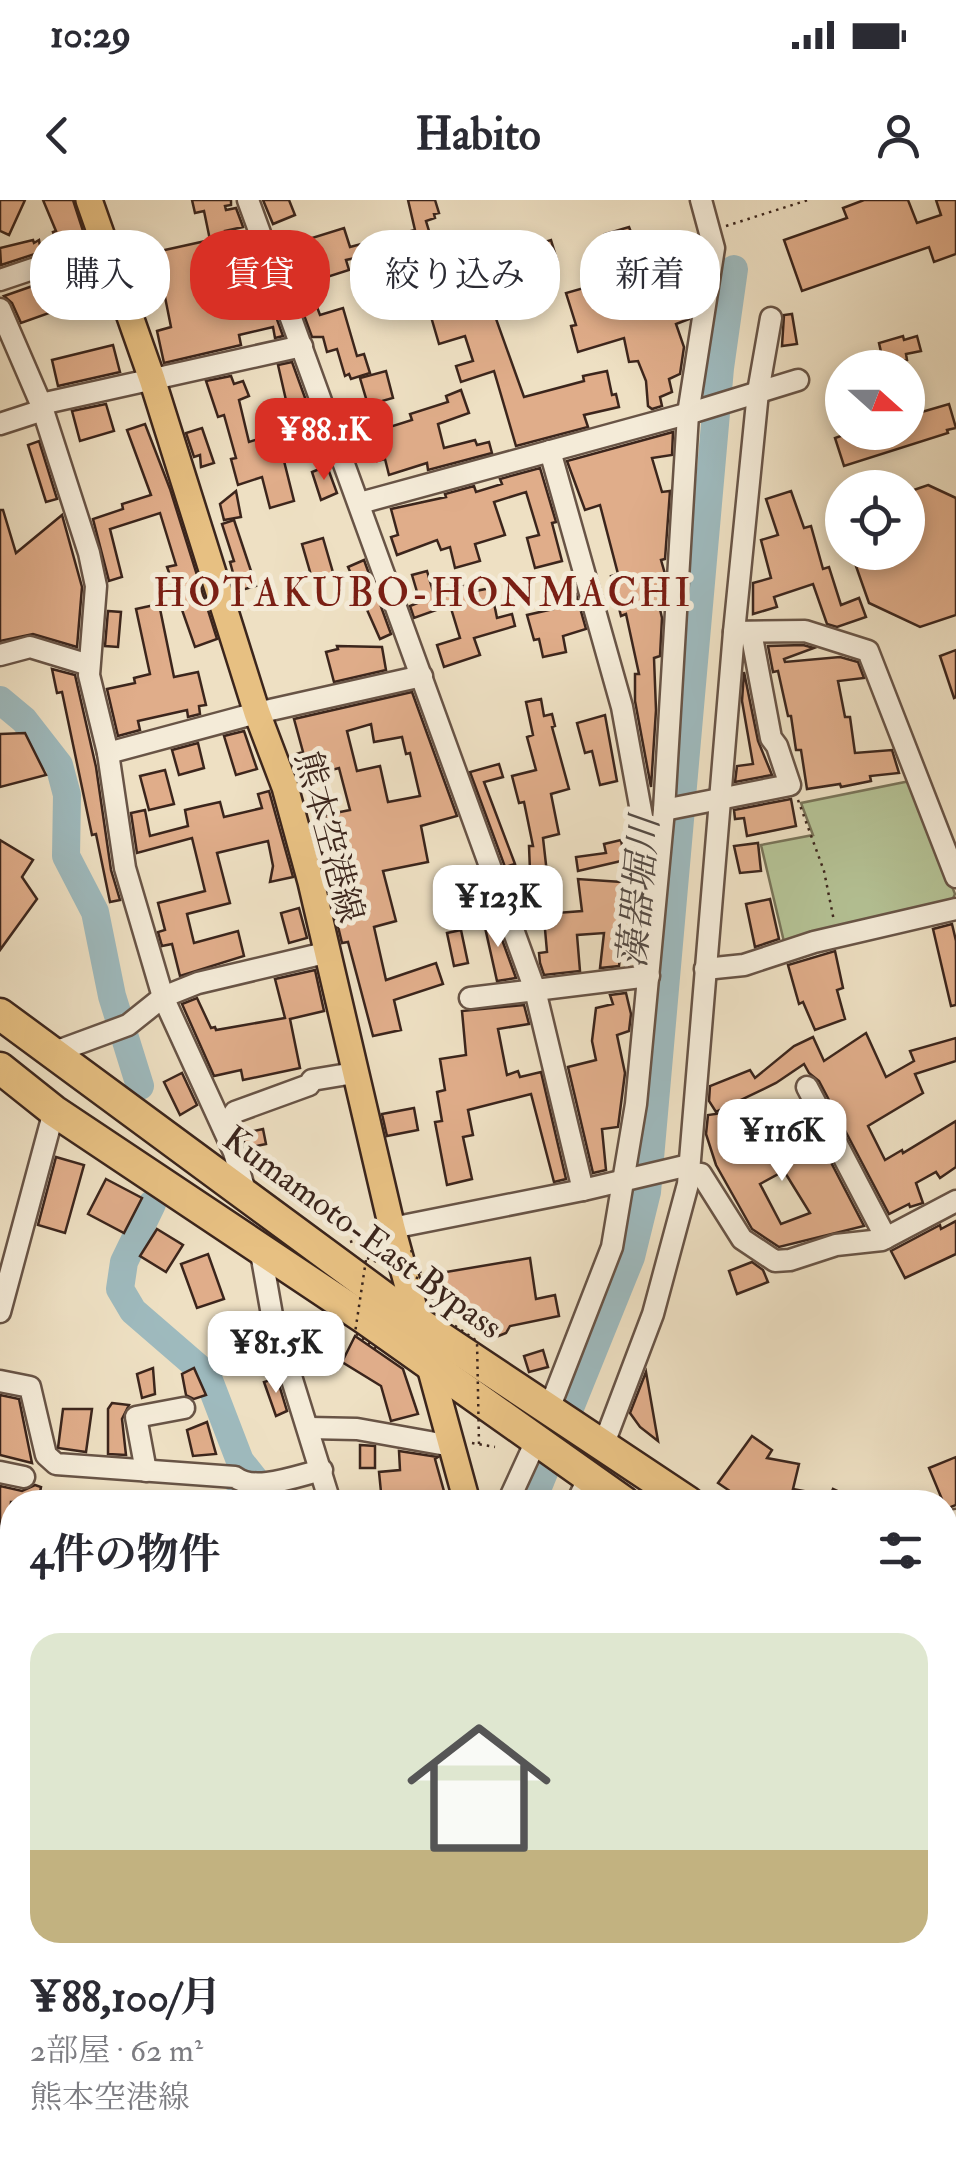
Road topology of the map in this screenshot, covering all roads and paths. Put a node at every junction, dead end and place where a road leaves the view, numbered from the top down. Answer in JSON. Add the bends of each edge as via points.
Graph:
{"nodes":[{"id":1,"x":89,"y":200,"type":"edge"},
{"id":2,"x":248,"y":200,"type":"edge"},
{"id":3,"x":701,"y":200,"type":"edge"},
{"id":4,"x":808,"y":200,"type":"edge"},
{"id":5,"x":99,"y":230,"type":"edge"},
{"id":6,"x":709,"y":230,"type":"edge"},
{"id":7,"x":716,"y":230,"type":"edge"},
{"id":8,"x":30,"y":270,"type":"edge"},
{"id":9,"x":0,"y":280,"type":"edge"},
{"id":10,"x":0,"y":310,"type":"edge"},
{"id":11,"x":771,"y":318,"type":"dead end"},
{"id":12,"x":131,"y":320,"type":"edge"},
{"id":13,"x":704,"y":320,"type":"edge"},
{"id":14,"x":302,"y":346,"type":"junction"},
{"id":15,"x":152,"y":379,"type":"junction"},
{"id":16,"x":798,"y":380,"type":"dead end"},
{"id":17,"x":758,"y":392,"type":"junction"},
{"id":18,"x":42,"y":407,"type":"junction"},
{"id":19,"x":692,"y":412,"type":"junction"},
{"id":20,"x":0,"y":424,"type":"edge"},
{"id":21,"x":550,"y":451,"type":"junction"},
{"id":22,"x":360,"y":503,"type":"junction"},
{"id":23,"x":742,"y":632,"type":"junction"},
{"id":24,"x":0,"y":655,"type":"edge"},
{"id":25,"x":90,"y":665,"type":"junction"},
{"id":26,"x":422,"y":676,"type":"junction"},
{"id":27,"x":257,"y":713,"type":"junction"},
{"id":28,"x":108,"y":753,"type":"junction"},
{"id":29,"x":790,"y":786,"type":"junction"},
{"id":30,"x":721,"y":801,"type":"junction"},
{"id":31,"x":668,"y":809,"type":"junction"},
{"id":32,"x":956,"y":877,"type":"edge"},
{"id":33,"x":656,"y":890,"type":"junction"},
{"id":34,"x":956,"y":909,"type":"edge"},
{"id":35,"x":837,"y":937,"type":"junction"},
{"id":36,"x":325,"y":952,"type":"junction"},
{"id":37,"x":705,"y":969,"type":"junction"},
{"id":38,"x":649,"y":976,"type":"junction"},
{"id":39,"x":535,"y":990,"type":"junction"},
{"id":40,"x":164,"y":997,"type":"junction"},
{"id":41,"x":470,"y":998,"type":"dead end"},
{"id":42,"x":0,"y":1014,"type":"edge"},
{"id":43,"x":56,"y":1052,"type":"junction"},
{"id":44,"x":0,"y":1068,"type":"edge"},
{"id":45,"x":354,"y":1073,"type":"junction"},
{"id":46,"x":807,"y":1087,"type":"dead end"},
{"id":47,"x":54,"y":1112,"type":"junction"},
{"id":48,"x":224,"y":1129,"type":"junction"},
{"id":49,"x":689,"y":1169,"type":"junction"},
{"id":50,"x":627,"y":1179,"type":"junction"},
{"id":51,"x":582,"y":1190,"type":"junction"},
{"id":52,"x":246,"y":1196,"type":"junction"},
{"id":53,"x":956,"y":1201,"type":"edge"},
{"id":54,"x":384,"y":1231,"type":"junction"},
{"id":55,"x":364,"y":1238,"type":"junction"},
{"id":56,"x":886,"y":1238,"type":"junction"},
{"id":57,"x":350,"y":1242,"type":"dead end"},
{"id":58,"x":260,"y":1247,"type":"junction"},
{"id":59,"x":411,"y":1250,"type":"dead end"},
{"id":60,"x":366,"y":1257,"type":"junction"},
{"id":61,"x":420,"y":1279,"type":"junction"},
{"id":62,"x":0,"y":1312,"type":"edge"},
{"id":63,"x":419,"y":1323,"type":"junction"},
{"id":64,"x":380,"y":1352,"type":"dead end"},
{"id":65,"x":431,"y":1365,"type":"junction"},
{"id":66,"x":0,"y":1381,"type":"edge"},
{"id":67,"x":184,"y":1408,"type":"dead end"},
{"id":68,"x":549,"y":1409,"type":"junction"},
{"id":69,"x":308,"y":1428,"type":"junction"},
{"id":70,"x":536,"y":1442,"type":"junction"},
{"id":71,"x":457,"y":1443,"type":"junction"},
{"id":72,"x":479,"y":1444,"type":"junction"},
{"id":73,"x":603,"y":1446,"type":"junction"},
{"id":74,"x":495,"y":1447,"type":"dead end"},
{"id":75,"x":322,"y":1470,"type":"junction"},
{"id":76,"x":146,"y":1471,"type":"junction"},
{"id":77,"x":0,"y":1472,"type":"edge"},
{"id":78,"x":24,"y":1477,"type":"dead end"},
{"id":79,"x":327,"y":1490,"type":"edge"},
{"id":80,"x":465,"y":1490,"type":"edge"},
{"id":81,"x":514,"y":1490,"type":"edge"},
{"id":82,"x":581,"y":1490,"type":"edge"},
{"id":83,"x":670,"y":1490,"type":"edge"}],
"edges":[{"from":1,"to":5,"type":"main road","name":"熊本空港線"},
{"from":2,"to":14,"type":"street"},
{"from":3,"to":6,"type":"street"},
{"from":4,"to":7,"type":"path"},
{"from":8,"to":9,"type":"street"},
{"from":10,"to":18,"type":"street"},
{"from":11,"to":17,"type":"street"},
{"from":12,"to":15,"type":"main road","name":"熊本空港線"},
{"from":13,"to":19,"type":"street"},
{"from":14,"to":15,"type":"street"},
{"from":14,"to":22,"type":"street"},
{"from":15,"to":18,"type":"street"},
{"from":15,"to":27,"type":"main road","name":"熊本空港線"},
{"from":16,"to":17,"type":"street"},
{"from":17,"to":19,"type":"street"},
{"from":17,"to":23,"type":"street"},
{"from":18,"to":20,"type":"street"},
{"from":18,"to":25,"type":"street","via":[[96,586]]},
{"from":19,"to":21,"type":"street"},
{"from":19,"to":31,"type":"street"},
{"from":21,"to":22,"type":"street"},
{"from":21,"to":33,"type":"street","via":[[622,707]]},
{"from":22,"to":26,"type":"street"},
{"from":23,"to":29,"type":"street"},
{"from":23,"to":30,"type":"street"},
{"from":23,"to":32,"type":"street","via":[[805,631],[868,651]]},
{"from":24,"to":25,"type":"street","via":[[30,647]]},
{"from":25,"to":28,"type":"street"},
{"from":26,"to":27,"type":"street"},
{"from":26,"to":39,"type":"street"},
{"from":27,"to":28,"type":"street"},
{"from":27,"to":36,"type":"main road","name":"熊本空港線","via":[[311,882]]},
{"from":28,"to":40,"type":"street","via":[[124,868]]},
{"from":29,"to":30,"type":"street"},
{"from":29,"to":35,"type":"path","via":[[824,871]]},
{"from":30,"to":31,"type":"street"},
{"from":30,"to":37,"type":"street"},
{"from":31,"to":33,"type":"street"},
{"from":33,"to":38,"type":"street"},
{"from":34,"to":35,"type":"street"},
{"from":35,"to":37,"type":"street","via":[[744,965]]},
{"from":36,"to":40,"type":"street","via":[[198,982]]},
{"from":36,"to":45,"type":"main road","name":"熊本空港線"},
{"from":37,"to":49,"type":"street"},
{"from":38,"to":39,"type":"street"},
{"from":38,"to":50,"type":"street"},
{"from":39,"to":41,"type":"street"},
{"from":39,"to":51,"type":"street"},
{"from":40,"to":43,"type":"street","via":[[128,1025]]},
{"from":40,"to":48,"type":"street"},
{"from":42,"to":43,"type":"highway","name":"Kumamoto-East Bypass"},
{"from":43,"to":52,"type":"highway","name":"Kumamoto-East Bypass"},
{"from":44,"to":47,"type":"highway","name":"Kumamoto-East Bypass"},
{"from":45,"to":48,"type":"street","via":[[312,1080],[235,1112]]},
{"from":45,"to":54,"type":"main road","name":"熊本空港線"},
{"from":46,"to":56,"type":"street"},
{"from":47,"to":58,"type":"highway","name":"Kumamoto-East Bypass"},
{"from":47,"to":62,"type":"street"},
{"from":48,"to":52,"type":"street"},
{"from":49,"to":50,"type":"street"},
{"from":49,"to":56,"type":"street","via":[[700,1174],[742,1239],[775,1261]]},
{"from":49,"to":73,"type":"street","via":[[653,1314]]},
{"from":50,"to":51,"type":"street"},
{"from":50,"to":68,"type":"street","via":[[612,1247]]},
{"from":51,"to":54,"type":"street"},
{"from":52,"to":63,"type":"highway","name":"Kumamoto-East Bypass"},
{"from":53,"to":56,"type":"street"},
{"from":54,"to":55,"type":"path"},
{"from":54,"to":63,"type":"main road","name":"熊本空港線"},
{"from":55,"to":57,"type":"path"},
{"from":55,"to":60,"type":"path","bridge":true},
{"from":58,"to":65,"type":"highway","name":"Kumamoto-East Bypass"},
{"from":58,"to":69,"type":"street","via":[[272,1315]]},
{"from":59,"to":61,"type":"path","bridge":true},
{"from":60,"to":61,"type":"path","bridge":true},
{"from":60,"to":64,"type":"path","bridge":true,"via":[[355,1333]]},
{"from":61,"to":72,"type":"path","bridge":true,"via":[[438,1314],[477,1341]]},
{"from":63,"to":65,"type":"main road","name":"熊本空港線"},
{"from":63,"to":68,"type":"highway","name":"Kumamoto-East Bypass"},
{"from":65,"to":70,"type":"highway","name":"Kumamoto-East Bypass"},
{"from":65,"to":71,"type":"main road","name":"熊本空港線"},
{"from":66,"to":76,"type":"street","via":[[30,1387],[46,1455],[56,1464]]},
{"from":67,"to":76,"type":"street","via":[[136,1417]]},
{"from":68,"to":73,"type":"highway","name":"Kumamoto-East Bypass"},
{"from":69,"to":71,"type":"street"},
{"from":69,"to":75,"type":"street"},
{"from":70,"to":81,"type":"street"},
{"from":70,"to":82,"type":"highway","name":"Kumamoto-East Bypass"},
{"from":71,"to":72,"type":"path"},
{"from":71,"to":80,"type":"main road","name":"熊本空港線"},
{"from":72,"to":74,"type":"path"},
{"from":73,"to":83,"type":"highway","name":"Kumamoto-East Bypass"},
{"from":75,"to":76,"type":"street","via":[[252,1482]]},
{"from":75,"to":79,"type":"street"},
{"from":77,"to":78,"type":"street"}]}
